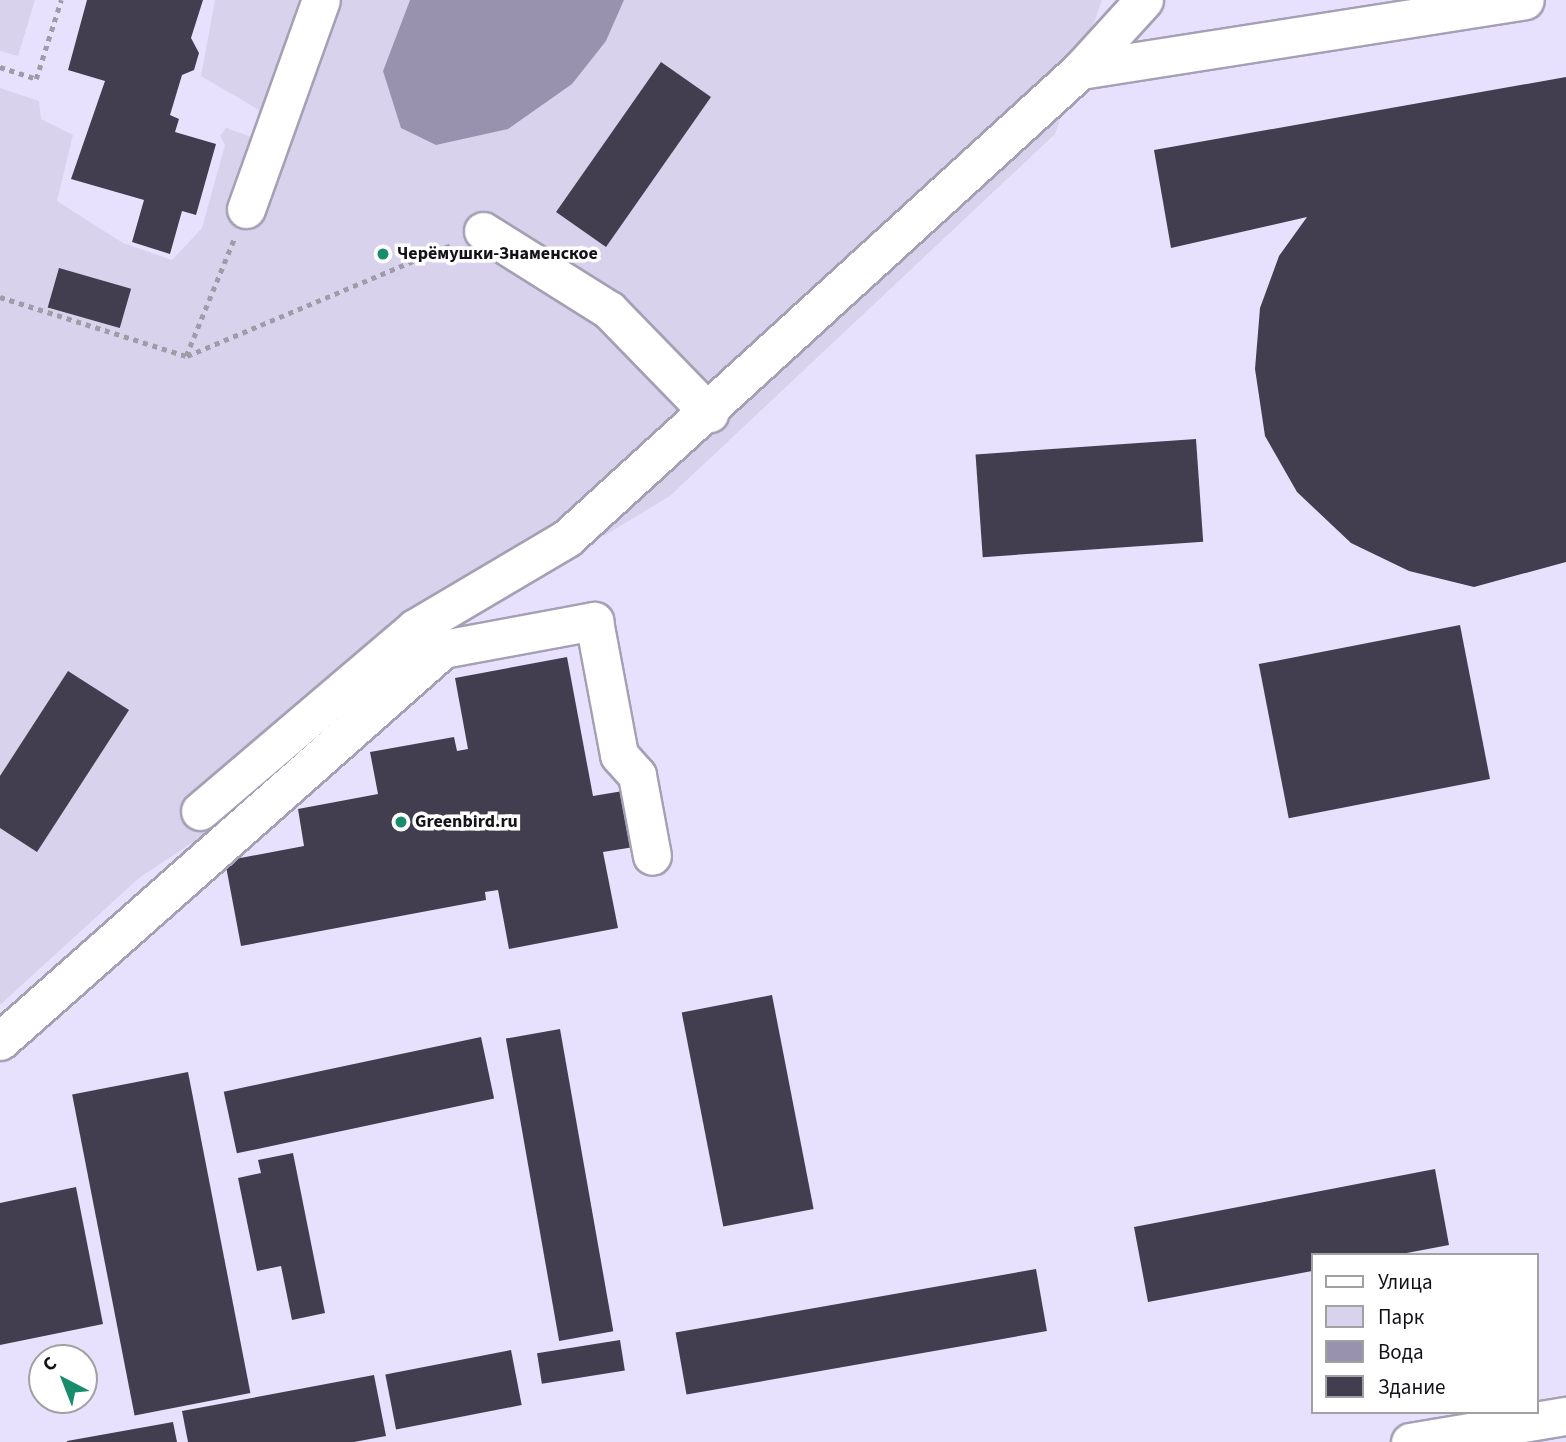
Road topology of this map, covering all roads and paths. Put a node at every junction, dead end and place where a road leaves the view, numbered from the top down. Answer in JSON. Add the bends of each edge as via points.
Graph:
{"nodes":[{"id":1,"x":61,"y":0,"type":"edge"},
{"id":2,"x":321,"y":0,"type":"edge"},
{"id":3,"x":1144,"y":0,"type":"edge"},
{"id":4,"x":1525,"y":0,"type":"edge"},
{"id":5,"x":0,"y":68,"type":"edge"},
{"id":6,"x":1080,"y":70,"type":"junction"},
{"id":7,"x":246,"y":209,"type":"joint"},
{"id":8,"x":483,"y":231,"type":"joint"},
{"id":9,"x":0,"y":297,"type":"edge"},
{"id":10,"x":186,"y":356,"type":"junction"},
{"id":11,"x":709,"y":413,"type":"junction"},
{"id":12,"x":201,"y":811,"type":"dead end"},
{"id":13,"x":652,"y":856,"type":"dead end"},
{"id":14,"x":0,"y":1041,"type":"edge"},
{"id":15,"x":1566,"y":1416,"type":"edge"},
{"id":16,"x":1410,"y":1442,"type":"edge"}],
"edges":[{"from":1,"to":5,"type":"path","via":[[36,79]]},
{"from":2,"to":7,"type":"lane"},
{"from":3,"to":6,"type":"lane"},
{"from":4,"to":6,"type":"lane"},
{"from":6,"to":11,"type":"lane"},
{"from":7,"to":10,"type":"path"},
{"from":8,"to":10,"type":"path"},
{"from":8,"to":11,"type":"lane","via":[[609,310]]},
{"from":9,"to":10,"type":"path"},
{"from":11,"to":12,"type":"lane","via":[[567,538],[415,628]]},
{"from":13,"to":14,"type":"lane","via":[[636,775],[619,755],[594,621],[443,649]]},
{"from":15,"to":16,"type":"lane"}]}
